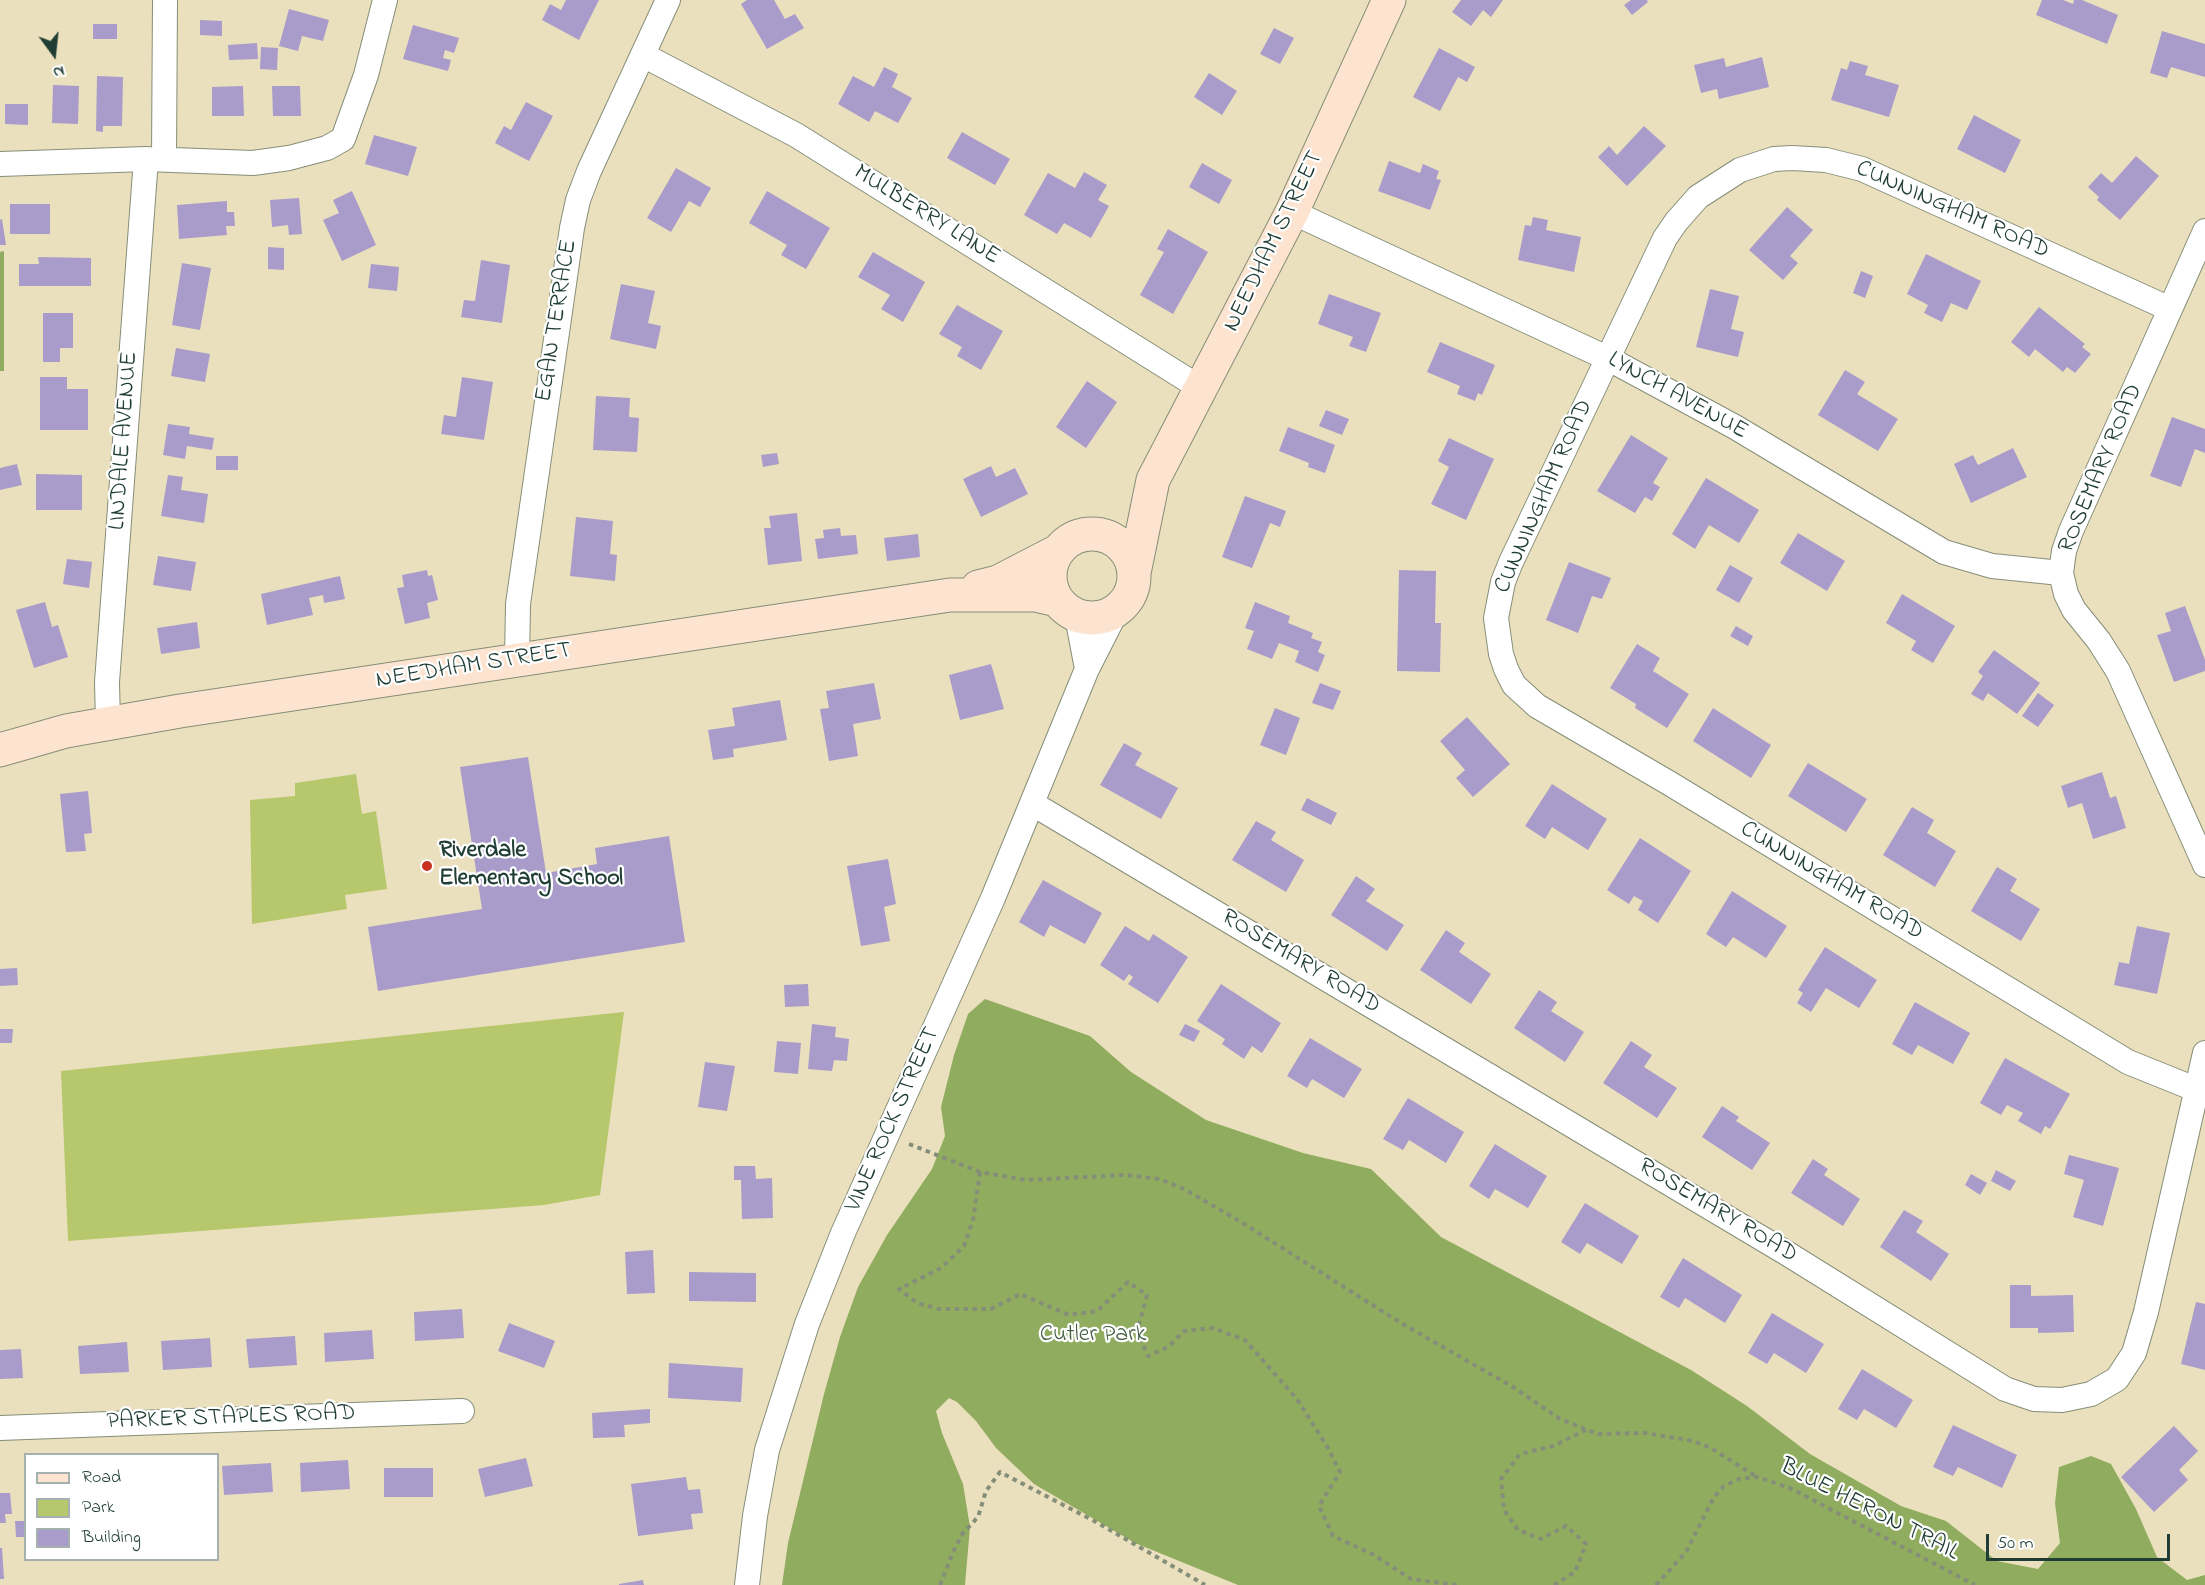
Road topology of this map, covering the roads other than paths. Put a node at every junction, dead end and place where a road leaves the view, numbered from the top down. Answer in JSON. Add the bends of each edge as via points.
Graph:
{"nodes":[{"id":1,"x":165,"y":0,"type":"edge"},
{"id":2,"x":386,"y":0,"type":"edge"},
{"id":3,"x":668,"y":0,"type":"edge"},
{"id":4,"x":1389,"y":0,"type":"edge"},
{"id":5,"x":643,"y":55,"type":"junction"},
{"id":6,"x":155,"y":159,"type":"junction"},
{"id":7,"x":0,"y":164,"type":"edge"},
{"id":8,"x":1292,"y":212,"type":"junction"},
{"id":9,"x":2205,"y":231,"type":"edge"},
{"id":10,"x":2170,"y":309,"type":"junction"},
{"id":11,"x":1609,"y":359,"type":"junction"},
{"id":12,"x":1202,"y":388,"type":"junction"},
{"id":13,"x":1153,"y":480,"type":"junction"},
{"id":14,"x":1096,"y":533,"type":"junction"},
{"id":15,"x":1056,"y":552,"type":"junction"},
{"id":16,"x":1134,"y":573,"type":"junction"},
{"id":17,"x":2061,"y":573,"type":"junction"},
{"id":18,"x":950,"y":595,"type":"junction"},
{"id":19,"x":1067,"y":608,"type":"junction"},
{"id":20,"x":1117,"y":610,"type":"junction"},
{"id":21,"x":517,"y":660,"type":"junction"},
{"id":22,"x":1087,"y":669,"type":"junction"},
{"id":23,"x":108,"y":723,"type":"junction"},
{"id":24,"x":0,"y":750,"type":"edge"},
{"id":25,"x":1033,"y":804,"type":"junction"},
{"id":26,"x":2205,"y":865,"type":"edge"},
{"id":27,"x":2205,"y":1053,"type":"edge"},
{"id":28,"x":2195,"y":1089,"type":"junction"},
{"id":29,"x":462,"y":1410,"type":"dead end"},
{"id":30,"x":0,"y":1428,"type":"edge"},
{"id":31,"x":747,"y":1585,"type":"edge"}],
"edges":[{"from":1,"to":6,"type":"street","name":"LINDALE AVENUE"},
{"from":2,"to":6,"type":"street","via":[[366,75],[343,139],[327,148],[253,163]]},
{"from":3,"to":5,"type":"street","name":"EGAN TERRACE"},
{"from":4,"to":8,"type":"main road","name":"NEEDHAM STREET"},
{"from":5,"to":12,"type":"street","name":"MULBERRY LANE","via":[[796,135]]},
{"from":5,"to":21,"type":"street","name":"EGAN TERRACE","via":[[589,171],[572,228],[518,604]]},
{"from":6,"to":7,"type":"street"},
{"from":6,"to":23,"type":"street","name":"LINDALE AVENUE","via":[[108,670]]},
{"from":8,"to":11,"type":"street","name":"LYNCH AVENUE"},
{"from":8,"to":12,"type":"main road","name":"NEEDHAM STREET"},
{"from":9,"to":10,"type":"street","name":"ROSEMARY ROAD"},
{"from":10,"to":11,"type":"street","name":"CUNNINGHAM ROAD","via":[[1872,173],[1826,160],[1783,159],[1758,164],[1725,178],[1698,197],[1681,216],[1656,255]]},
{"from":10,"to":17,"type":"street","name":"ROSEMARY ROAD","via":[[2071,531]]},
{"from":11,"to":17,"type":"street","name":"LYNCH AVENUE","via":[[1735,427],[1944,552],[1992,566]]},
{"from":11,"to":28,"type":"street","name":"CUNNINGHAM ROAD","via":[[1503,582],[1497,636],[1514,685],[1537,706],[2128,1062]]},
{"from":12,"to":13,"type":"main road","name":"NEEDHAM STREET"},
{"from":13,"to":14,"type":"main road","name":"NEEDHAM STREET"},
{"from":13,"to":16,"type":"main road","name":"NEEDHAM STREET"},
{"from":14,"to":15,"type":"main road","via":[[1073,537]]},
{"from":14,"to":16,"type":"main road","via":[[1108,536],[1126,550]]},
{"from":15,"to":18,"type":"main road","name":"NEEDHAM STREET","via":[[998,582]]},
{"from":15,"to":19,"type":"main road","via":[[1049,576]]},
{"from":16,"to":20,"type":"main road","via":[[1133,587]]},
{"from":17,"to":26,"type":"street","name":"ROSEMARY ROAD","via":[[2074,610],[2118,671]]},
{"from":18,"to":19,"type":"main road","name":"NEEDHAM STREET","via":[[1035,595]]},
{"from":18,"to":21,"type":"main road","name":"NEEDHAM STREET"},
{"from":19,"to":20,"type":"main road","via":[[1090,618]]},
{"from":19,"to":22,"type":"street"},
{"from":20,"to":22,"type":"street","name":"VINE ROCK STREET"},
{"from":21,"to":23,"type":"main road","name":"NEEDHAM STREET"},
{"from":22,"to":25,"type":"street","name":"VINE ROCK STREET"},
{"from":23,"to":24,"type":"main road","name":"NEEDHAM STREET"},
{"from":25,"to":28,"type":"street","name":"ROSEMARY ROAD","via":[[2019,1395],[2047,1400],[2077,1398],[2106,1386],[2126,1368],[2146,1312]]},
{"from":25,"to":31,"type":"street","name":"VINE ROCK STREET","via":[[843,1233],[807,1324],[780,1401],[757,1505]]},
{"from":27,"to":28,"type":"street","name":"ROSEMARY ROAD"},
{"from":29,"to":30,"type":"street","name":"PARKER STAPLES ROAD"}]}
